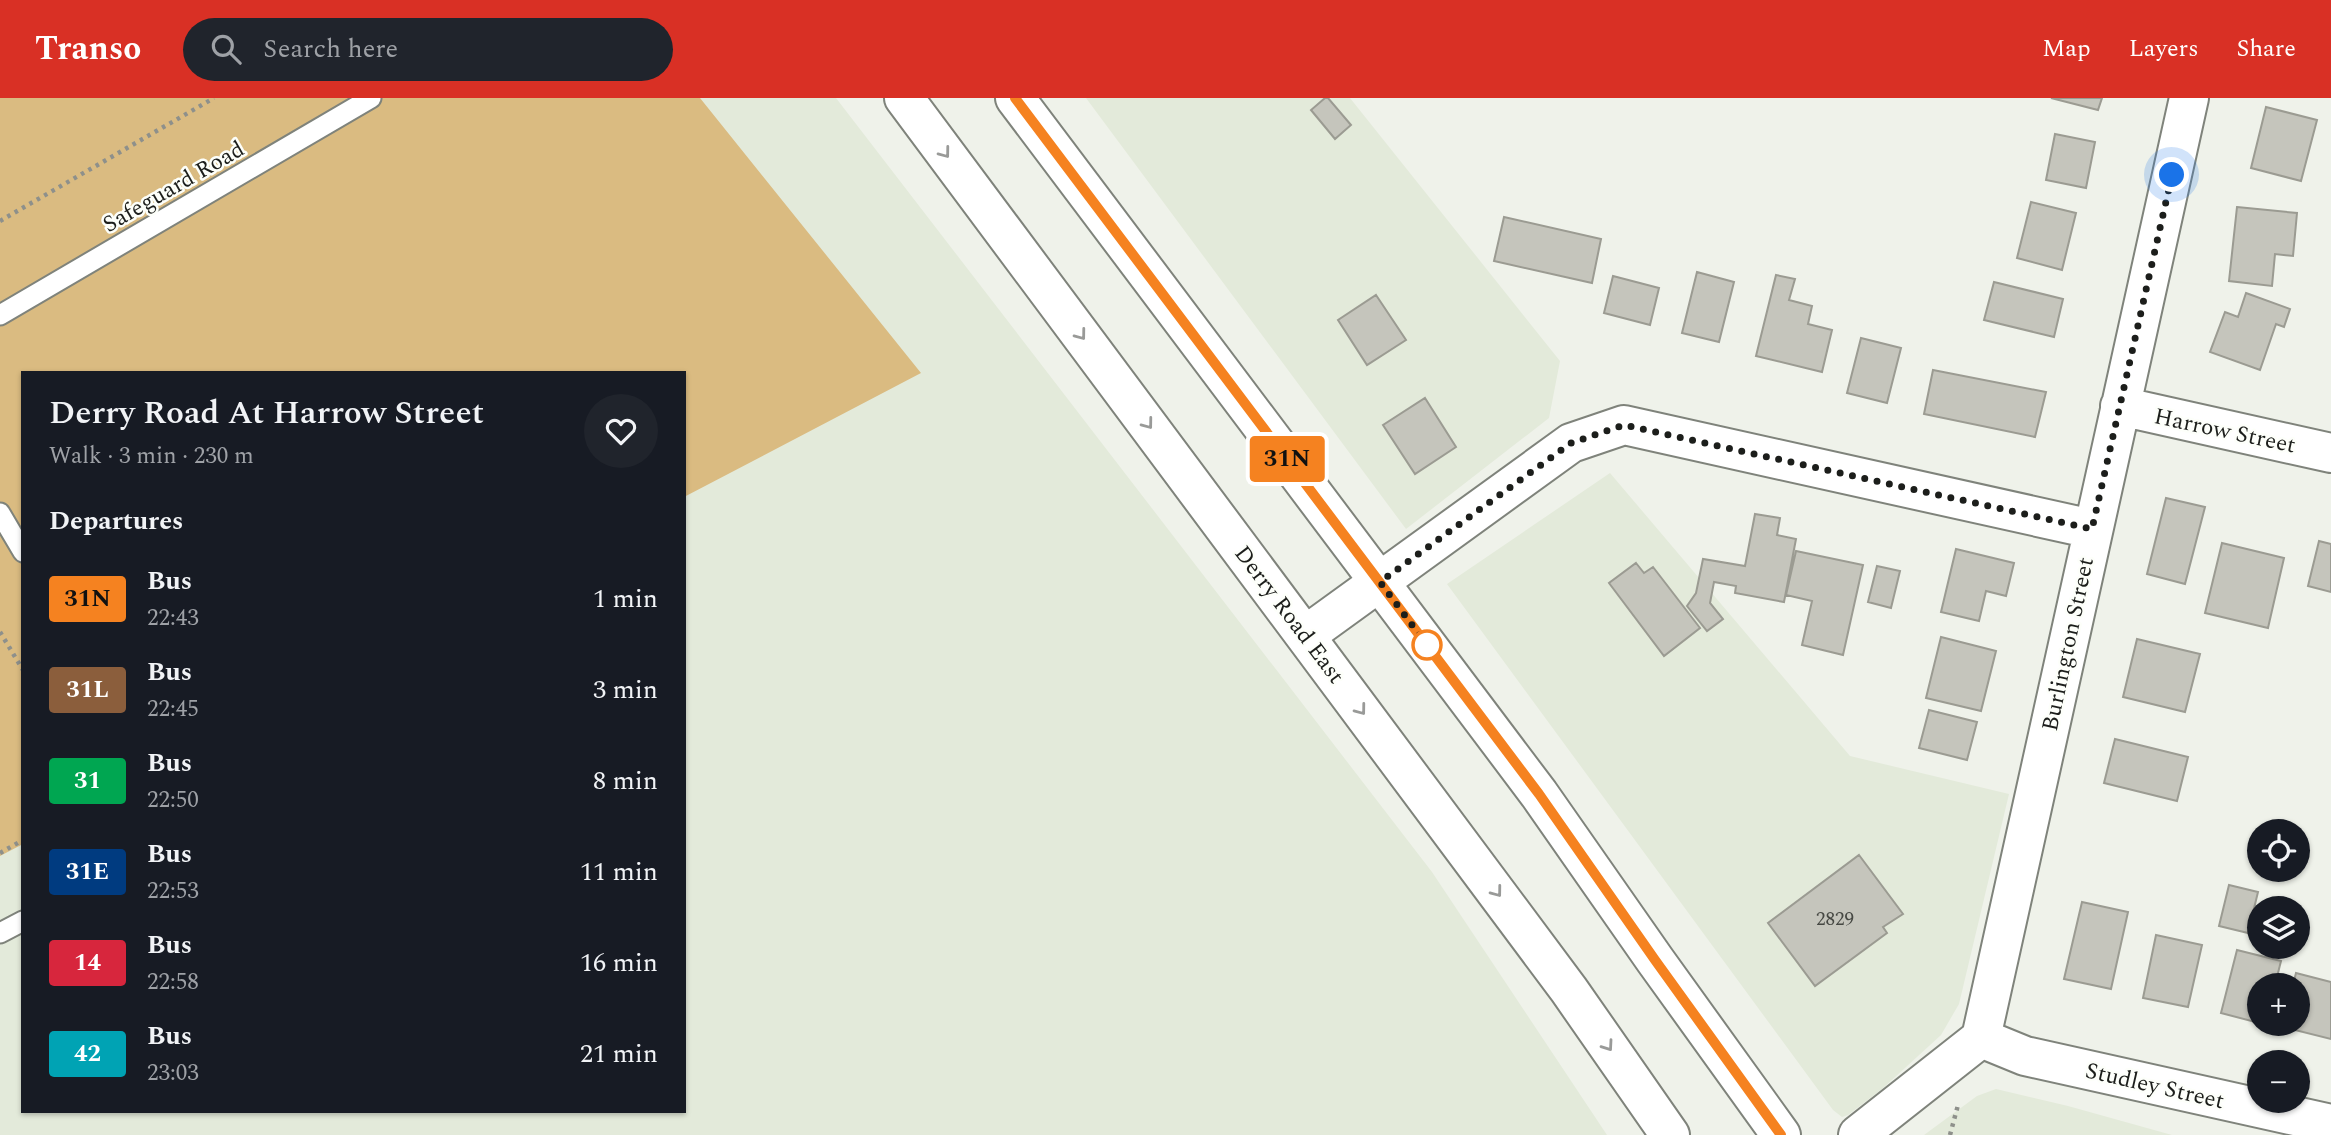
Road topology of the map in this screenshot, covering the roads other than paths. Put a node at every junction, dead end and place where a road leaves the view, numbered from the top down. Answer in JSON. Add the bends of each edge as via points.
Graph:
{"nodes":[{"id":1,"x":371,"y":98,"type":"edge"},
{"id":2,"x":904,"y":98,"type":"edge"},
{"id":3,"x":1015,"y":98,"type":"edge"},
{"id":4,"x":2189,"y":98,"type":"edge"},
{"id":5,"x":0,"y":316,"type":"edge"},
{"id":6,"x":2120,"y":407,"type":"junction"},
{"id":7,"x":2331,"y":453,"type":"edge"},
{"id":8,"x":0,"y":513,"type":"edge"},
{"id":9,"x":2092,"y":529,"type":"junction"},
{"id":10,"x":21,"y":549,"type":"edge"},
{"id":11,"x":1380,"y":582,"type":"junction"},
{"id":12,"x":1306,"y":635,"type":"junction"},
{"id":13,"x":21,"y":921,"type":"edge"},
{"id":14,"x":0,"y":933,"type":"edge"},
{"id":15,"x":1981,"y":1038,"type":"junction"},
{"id":16,"x":2331,"y":1125,"type":"edge"},
{"id":17,"x":1670,"y":1135,"type":"edge"},
{"id":18,"x":1781,"y":1135,"type":"edge"},
{"id":19,"x":1858,"y":1135,"type":"edge"}],
"edges":[{"from":1,"to":5,"type":"lane","name":"Safeguard Road"},
{"from":2,"to":12,"type":"main road","name":"Derry Road East","one_way":true},
{"from":3,"to":11,"type":"main road"},
{"from":4,"to":6,"type":"main road","name":"Burlington Street"},
{"from":6,"to":7,"type":"main road","name":"Harrow Street"},
{"from":6,"to":9,"type":"main road","name":"Burlington Street"},
{"from":8,"to":10,"type":"lane"},
{"from":9,"to":11,"type":"main road","via":[[1624,425],[1571,443]]},
{"from":9,"to":15,"type":"main road","name":"Burlington Street"},
{"from":11,"to":12,"type":"main road"},
{"from":11,"to":18,"type":"main road","via":[[1539,794]]},
{"from":12,"to":17,"type":"main road","name":"Derry Road East","one_way":true,"via":[[1569,990]]},
{"from":13,"to":14,"type":"lane"},
{"from":15,"to":16,"type":"main road","name":"Studley Street","via":[[2025,1056]]},
{"from":15,"to":19,"type":"main road"}]}
